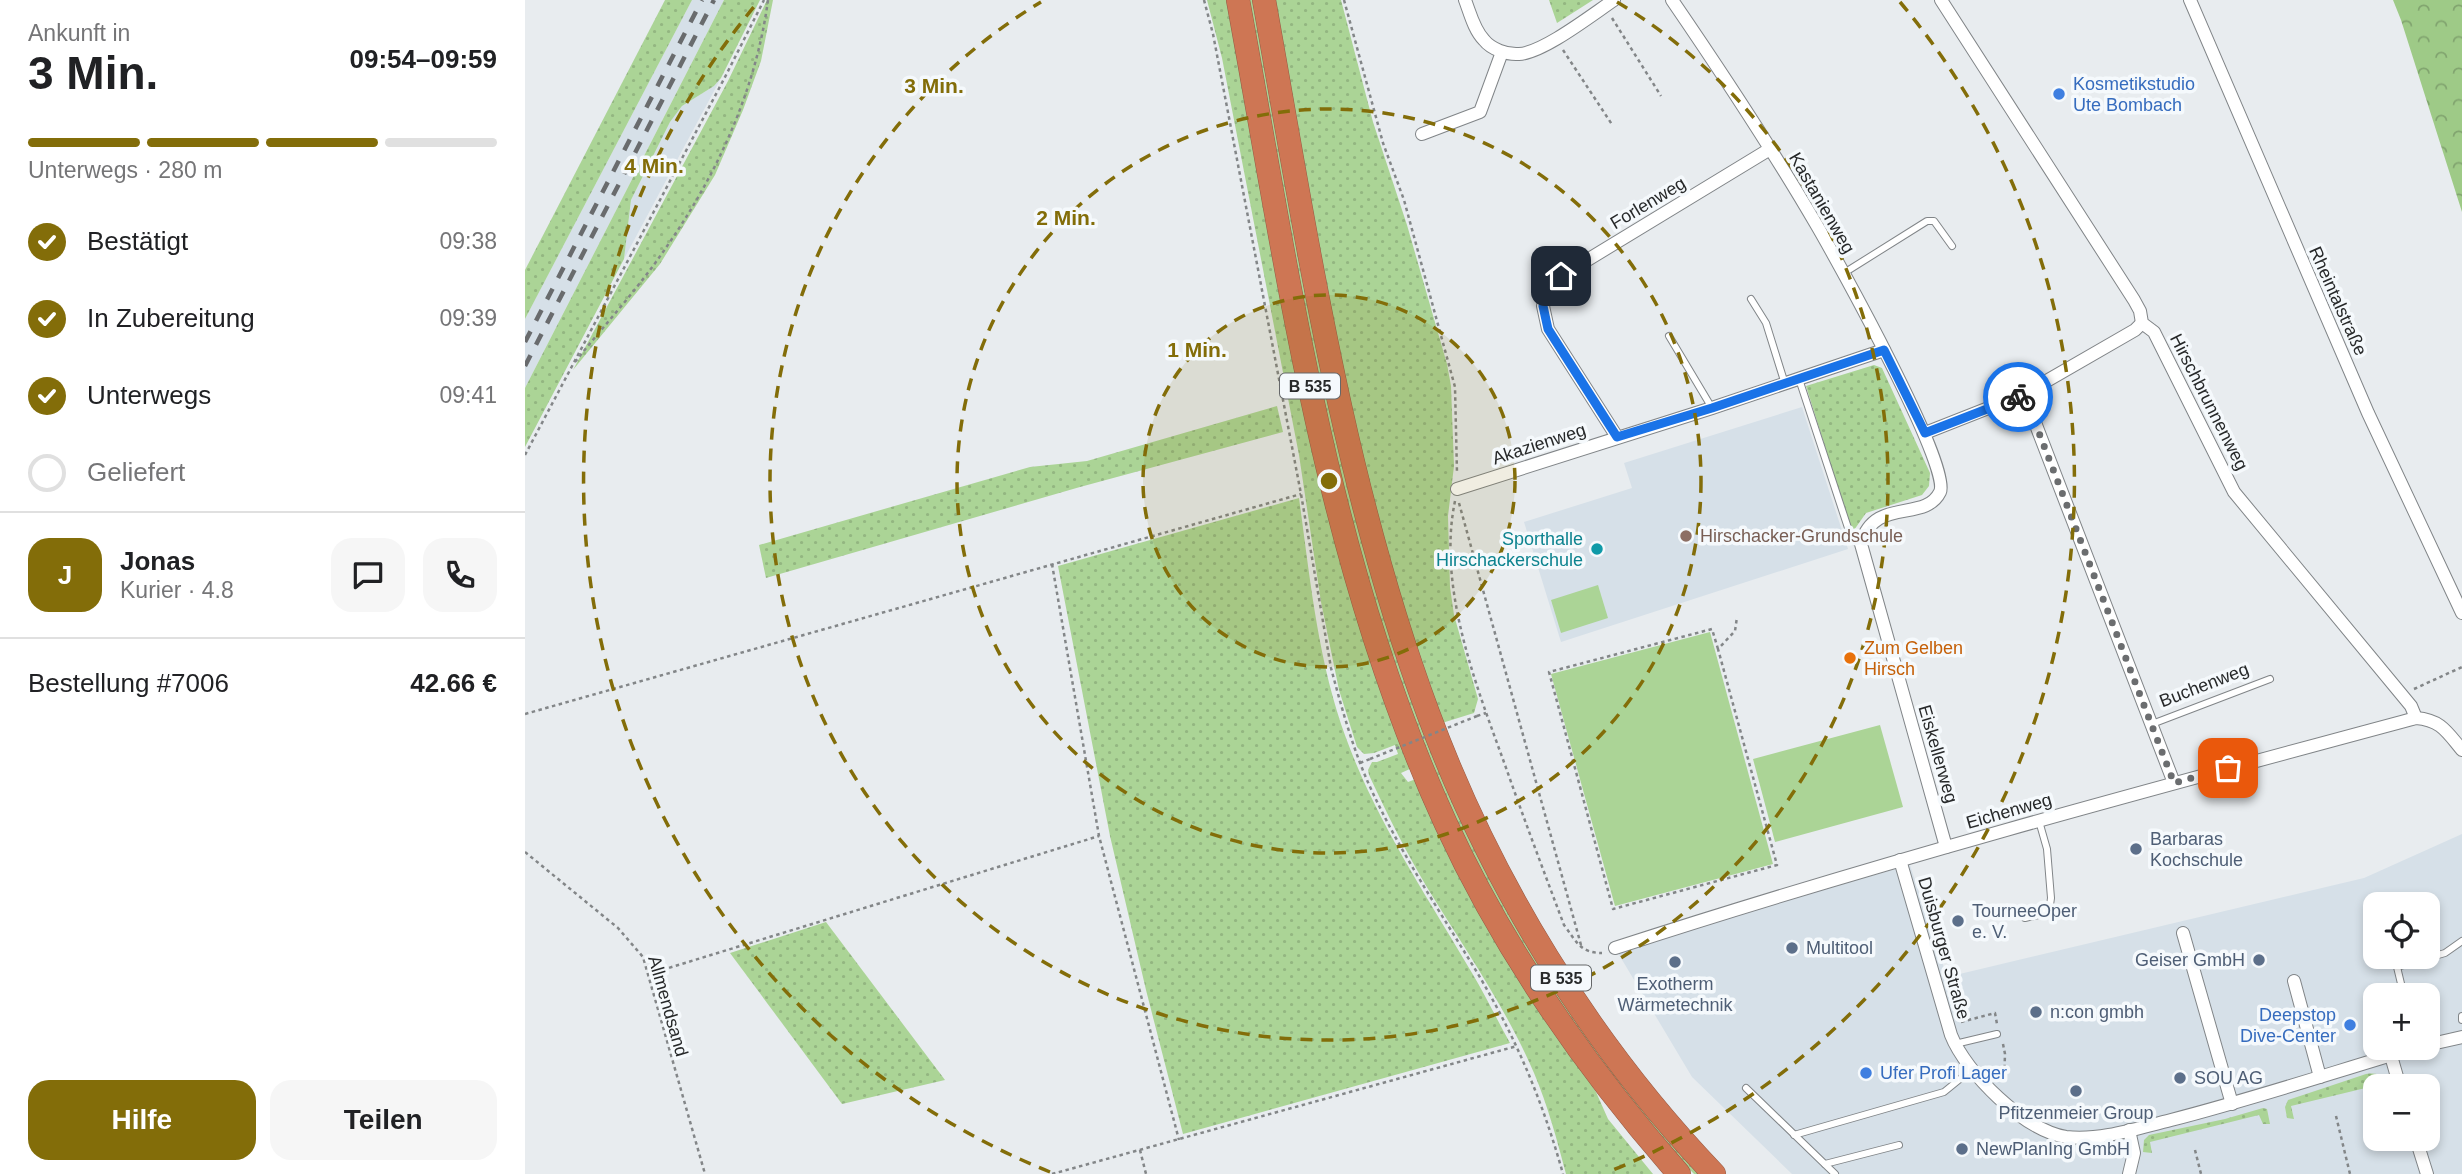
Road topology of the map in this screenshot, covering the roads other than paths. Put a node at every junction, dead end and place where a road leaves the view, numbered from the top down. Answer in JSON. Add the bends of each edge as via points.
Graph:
{"nodes":[{"id":1,"x":1238,"y":0,"type":"edge"},
{"id":2,"x":1264,"y":0,"type":"edge"},
{"id":3,"x":1465,"y":0,"type":"edge"},
{"id":4,"x":1672,"y":0,"type":"edge"},
{"id":5,"x":1941,"y":0,"type":"edge"},
{"id":6,"x":2190,"y":0,"type":"edge"},
{"id":7,"x":1610,"y":3,"type":"edge"},
{"id":8,"x":1502,"y":52,"type":"junction"},
{"id":9,"x":1422,"y":134,"type":"dead end"},
{"id":10,"x":1770,"y":149,"type":"junction"},
{"id":11,"x":1952,"y":246,"type":"dead end"},
{"id":12,"x":1843,"y":274,"type":"junction"},
{"id":13,"x":1751,"y":299,"type":"dead end"},
{"id":14,"x":2142,"y":323,"type":"junction"},
{"id":15,"x":1669,"y":336,"type":"dead end"},
{"id":16,"x":1884,"y":350,"type":"junction"},
{"id":17,"x":1799,"y":379,"type":"junction"},
{"id":18,"x":1785,"y":383,"type":"junction"},
{"id":19,"x":2024,"y":394,"type":"junction"},
{"id":20,"x":1712,"y":408,"type":"junction"},
{"id":21,"x":1925,"y":433,"type":"junction"},
{"id":22,"x":1617,"y":437,"type":"junction"},
{"id":23,"x":1457,"y":491,"type":"road end"},
{"id":24,"x":1861,"y":544,"type":"junction"},
{"id":25,"x":2462,"y":613,"type":"edge"},
{"id":26,"x":2270,"y":679,"type":"dead end"},
{"id":27,"x":2416,"y":718,"type":"junction"},
{"id":28,"x":2152,"y":724,"type":"junction"},
{"id":29,"x":2462,"y":750,"type":"edge"},
{"id":30,"x":2174,"y":783,"type":"junction"},
{"id":31,"x":2039,"y":821,"type":"junction"},
{"id":32,"x":1946,"y":847,"type":"junction"},
{"id":33,"x":1900,"y":860,"type":"junction"},
{"id":34,"x":2025,"y":918,"type":"dead end"},
{"id":35,"x":2183,"y":933,"type":"dead end"},
{"id":36,"x":2462,"y":941,"type":"edge"},
{"id":37,"x":1615,"y":948,"type":"road end"},
{"id":38,"x":2294,"y":981,"type":"dead end"},
{"id":39,"x":2401,"y":983,"type":"edge"},
{"id":40,"x":1997,"y":1034,"type":"dead end"},
{"id":41,"x":2462,"y":1037,"type":"edge"},
{"id":42,"x":2440,"y":1042,"type":"edge"},
{"id":43,"x":1955,"y":1044,"type":"junction"},
{"id":44,"x":2377,"y":1060,"type":"edge"},
{"id":45,"x":1971,"y":1070,"type":"junction"},
{"id":46,"x":2320,"y":1076,"type":"junction"},
{"id":47,"x":1746,"y":1088,"type":"dead end"},
{"id":48,"x":2232,"y":1104,"type":"junction"},
{"id":49,"x":2129,"y":1130,"type":"junction"},
{"id":50,"x":1794,"y":1135,"type":"junction"},
{"id":51,"x":1899,"y":1145,"type":"dead end"},
{"id":52,"x":2420,"y":1151,"type":"edge"},
{"id":53,"x":1825,"y":1164,"type":"junction"},
{"id":54,"x":1679,"y":1174,"type":"edge"},
{"id":55,"x":1714,"y":1174,"type":"edge"},
{"id":56,"x":1835,"y":1174,"type":"edge"},
{"id":57,"x":2129,"y":1174,"type":"edge"},
{"id":58,"x":2427,"y":1174,"type":"edge"}],
"edges":[{"from":1,"to":54,"type":"highway","number":"B 535","via":[[1333,490],[1360,592],[1398,706],[1446,823],[1521,963],[1582,1055]]},
{"from":2,"to":55,"type":"highway","number":"B 535","via":[[1339,400],[1384,580],[1428,714],[1467,809],[1544,952],[1614,1054]]},
{"from":3,"to":8,"type":"street","via":[[1484,41]]},
{"from":4,"to":10,"type":"street","name":"Kastanienweg"},
{"from":5,"to":14,"type":"street","name":"Hirschbrunnenweg","via":[[2134,300]]},
{"from":6,"to":25,"type":"street","name":"Rheintalstraße","via":[[2368,414]]},
{"from":7,"to":8,"type":"street","via":[[1534,51]]},
{"from":8,"to":9,"type":"street","via":[[1480,112]]},
{"from":10,"to":12,"type":"street","name":"Kastanienweg"},
{"from":10,"to":22,"type":"street","name":"Forlenweg","via":[[1561,276],[1547,292],[1543,306],[1548,329]]},
{"from":11,"to":12,"type":"lane","via":[[1934,221],[1927,221]]},
{"from":12,"to":16,"type":"street","name":"Kastanienweg"},
{"from":13,"to":18,"type":"lane","via":[[1766,323]]},
{"from":14,"to":19,"type":"street"},
{"from":14,"to":27,"type":"street","name":"Hirschbrunnenweg","via":[[2154,332],[2234,492],[2411,706]]},
{"from":15,"to":20,"type":"lane"},
{"from":16,"to":17,"type":"street","name":"Akazienweg"},
{"from":16,"to":21,"type":"street","name":"Kastanienweg"},
{"from":17,"to":18,"type":"street","name":"Akazienweg"},
{"from":17,"to":24,"type":"lane","via":[[1852,540]]},
{"from":18,"to":20,"type":"street","name":"Akazienweg"},
{"from":19,"to":21,"type":"street"},
{"from":19,"to":28,"type":"street","name":"Buchenweg"},
{"from":20,"to":22,"type":"street","name":"Akazienweg"},
{"from":21,"to":24,"type":"street","via":[[1941,491],[1923,506],[1877,518],[1868,525]]},
{"from":22,"to":23,"type":"street","name":"Akazienweg"},
{"from":24,"to":32,"type":"street","name":"Eiskellerweg"},
{"from":26,"to":28,"type":"lane","name":"Buchenweg"},
{"from":27,"to":29,"type":"street","via":[[2442,726]]},
{"from":27,"to":30,"type":"street","name":"Eichenweg"},
{"from":28,"to":30,"type":"street","name":"Buchenweg"},
{"from":30,"to":31,"type":"street","name":"Eichenweg"},
{"from":31,"to":32,"type":"street","name":"Eichenweg"},
{"from":31,"to":34,"type":"lane","via":[[2047,849],[2050,905],[2043,914]]},
{"from":32,"to":33,"type":"street","name":"Eichenweg"},
{"from":33,"to":37,"type":"street","name":"Eichenweg"},
{"from":33,"to":43,"type":"street","name":"Duisburger Straße"},
{"from":35,"to":48,"type":"street"},
{"from":36,"to":39,"type":"lane","via":[[2445,953],[2397,967]]},
{"from":38,"to":46,"type":"street"},
{"from":40,"to":43,"type":"lane","name":"Duisburger Straße"},
{"from":41,"to":42,"type":"street"},
{"from":43,"to":45,"type":"street","name":"Duisburger Straße"},
{"from":44,"to":46,"type":"street","name":"Duisburger Straße"},
{"from":45,"to":49,"type":"street","name":"Duisburger Straße","via":[[2040,1130],[2066,1137]]},
{"from":45,"to":50,"type":"lane","via":[[1944,1092]]},
{"from":46,"to":48,"type":"street","name":"Duisburger Straße"},
{"from":47,"to":50,"type":"lane"},
{"from":48,"to":49,"type":"street","name":"Duisburger Straße"},
{"from":49,"to":57,"type":"street","via":[[2134,1153]]},
{"from":50,"to":53,"type":"lane"},
{"from":51,"to":53,"type":"lane"},
{"from":52,"to":58,"type":"street"},
{"from":53,"to":56,"type":"lane"}]}
